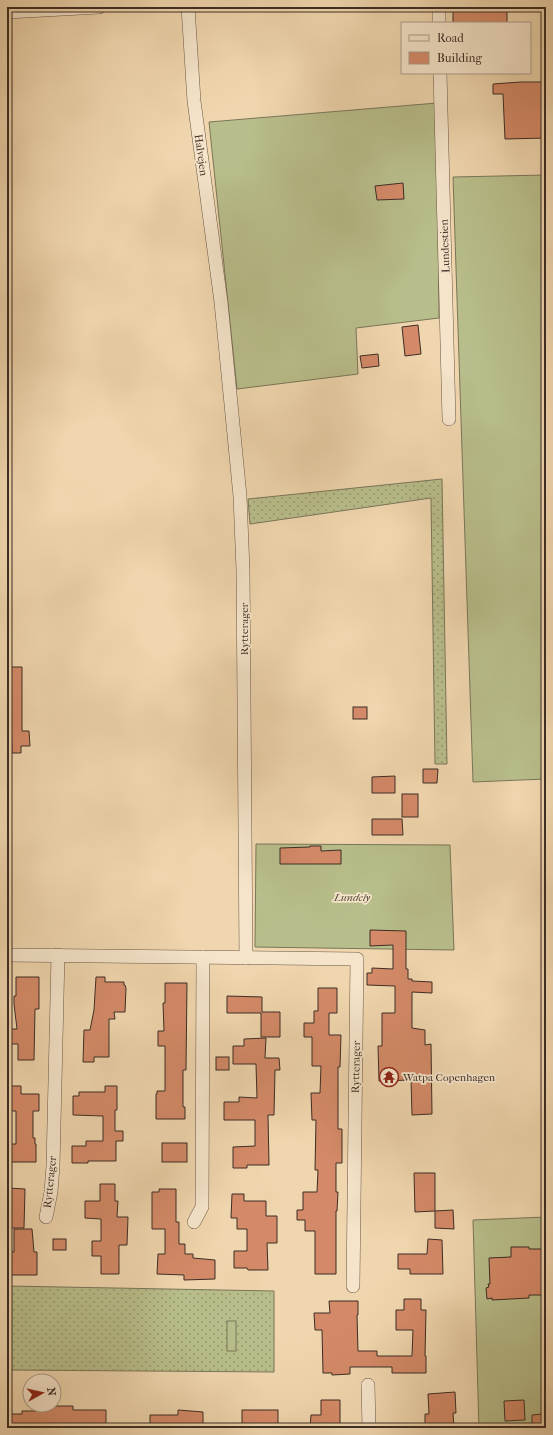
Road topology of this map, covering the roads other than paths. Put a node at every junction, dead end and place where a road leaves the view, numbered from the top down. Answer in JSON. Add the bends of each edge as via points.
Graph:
{"nodes":[{"id":1,"x":99,"y":7,"type":"edge"},
{"id":2,"x":188,"y":7,"type":"edge"},
{"id":3,"x":439,"y":7,"type":"edge"},
{"id":4,"x":7,"y":12,"type":"edge"},
{"id":5,"x":439,"y":22,"type":"edge"},
{"id":6,"x":440,"y":74,"type":"edge"},
{"id":7,"x":221,"y":302,"type":"joint"},
{"id":8,"x":449,"y":419,"type":"dead end"},
{"id":9,"x":7,"y":954,"type":"edge"},
{"id":10,"x":58,"y":955,"type":"junction"},
{"id":11,"x":203,"y":957,"type":"junction"},
{"id":12,"x":246,"y":958,"type":"junction"},
{"id":13,"x":46,"y":1216,"type":"dead end"},
{"id":14,"x":194,"y":1222,"type":"dead end"},
{"id":15,"x":353,"y":1286,"type":"dead end"},
{"id":16,"x":368,"y":1385,"type":"dead end"},
{"id":17,"x":369,"y":1428,"type":"edge"}],
"edges":[{"from":1,"to":4,"type":"street"},
{"from":2,"to":7,"type":"street","name":"Halvejen","via":[[194,101]]},
{"from":3,"to":5,"type":"street"},
{"from":6,"to":8,"type":"street","name":"Lundestien"},
{"from":7,"to":12,"type":"street","name":"Rytterager","via":[[240,496],[243,570]]},
{"from":9,"to":10,"type":"street","name":"Rytterager"},
{"from":10,"to":11,"type":"street","name":"Rytterager"},
{"from":10,"to":13,"type":"street","name":"Rytterager","via":[[53,1166]]},
{"from":11,"to":12,"type":"street","name":"Rytterager"},
{"from":11,"to":14,"type":"street","via":[[202,1206]]},
{"from":12,"to":15,"type":"street","name":"Rytterager","via":[[357,959]]},
{"from":16,"to":17,"type":"street"}]}
